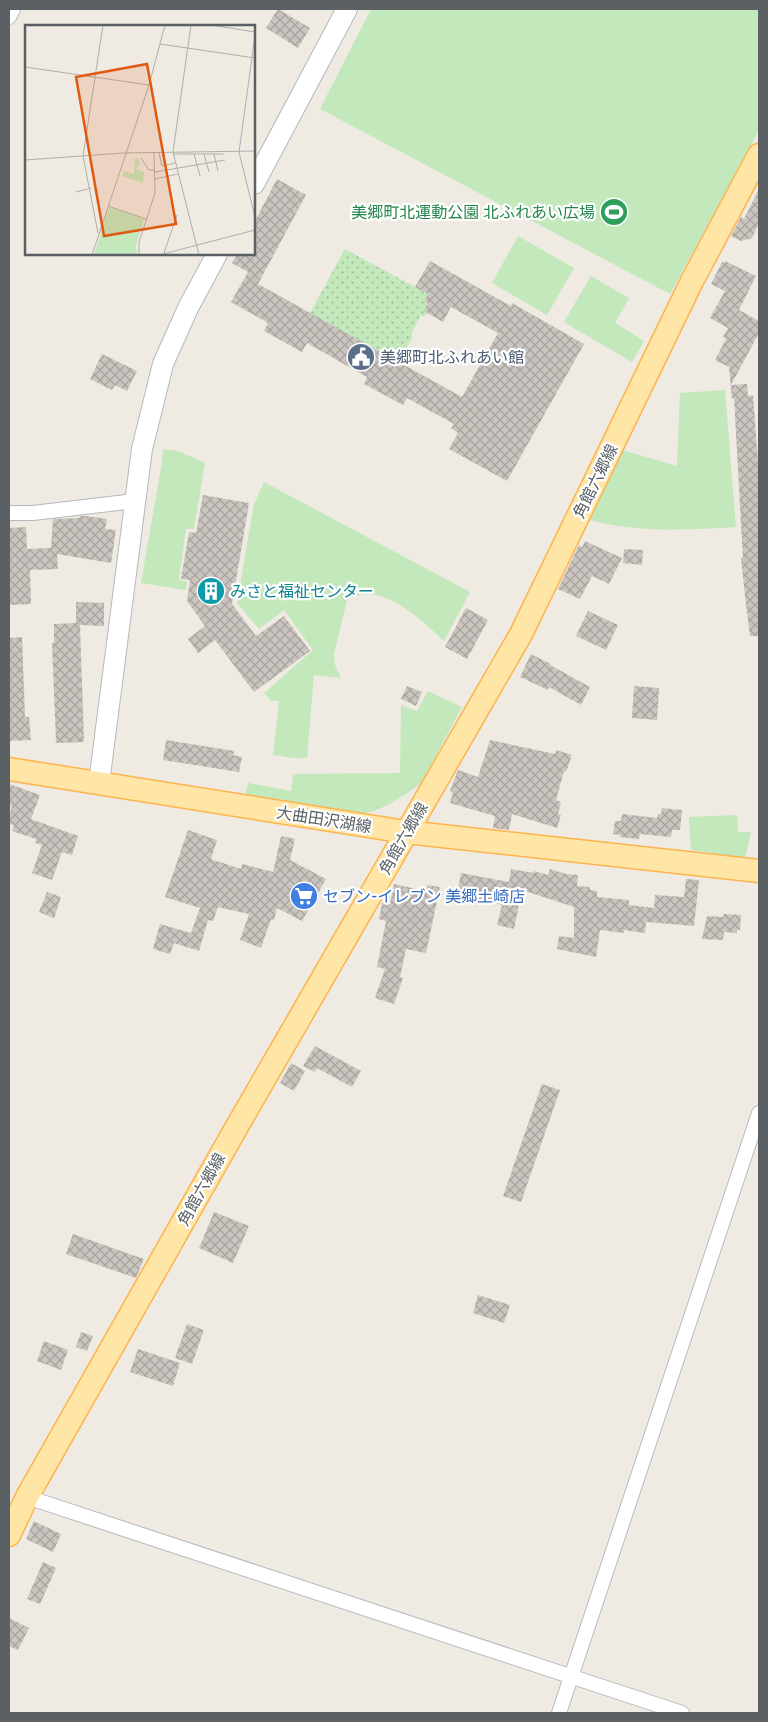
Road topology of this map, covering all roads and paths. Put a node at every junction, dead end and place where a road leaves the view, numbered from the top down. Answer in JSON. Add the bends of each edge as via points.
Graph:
{"nodes":[{"id":1,"x":13,"y":9,"type":"edge"},
{"id":2,"x":348,"y":9,"type":"edge"},
{"id":3,"x":9,"y":17,"type":"edge"},
{"id":4,"x":759,"y":154,"type":"edge"},
{"id":5,"x":255,"y":182,"type":"edge"},
{"id":6,"x":216,"y":255,"type":"edge"},
{"id":7,"x":135,"y":501,"type":"junction"},
{"id":8,"x":9,"y":513,"type":"edge"},
{"id":9,"x":9,"y":769,"type":"edge"},
{"id":10,"x":99,"y":783,"type":"junction"},
{"id":11,"x":406,"y":832,"type":"junction"},
{"id":12,"x":759,"y":871,"type":"edge"},
{"id":13,"x":759,"y":1112,"type":"edge"},
{"id":14,"x":27,"y":1497,"type":"junction"},
{"id":15,"x":9,"y":1535,"type":"edge"},
{"id":16,"x":571,"y":1677,"type":"junction"},
{"id":17,"x":559,"y":1713,"type":"edge"},
{"id":18,"x":682,"y":1713,"type":"edge"}],
"edges":[{"from":1,"to":3,"type":"street"},
{"from":2,"to":5,"type":"street"},
{"from":4,"to":11,"type":"main road","name":"角館六郷線","via":[[692,281],[521,634]]},
{"from":6,"to":7,"type":"street","via":[[163,364],[142,449]]},
{"from":7,"to":8,"type":"street"},
{"from":7,"to":10,"type":"street"},
{"from":9,"to":10,"type":"main road","name":"大曲田沢湖線"},
{"from":10,"to":11,"type":"main road","name":"大曲田沢湖線"},
{"from":11,"to":12,"type":"main road","name":"大曲田沢湖線"},
{"from":11,"to":14,"type":"main road","name":"角館六郷線"},
{"from":13,"to":16,"type":"street"},
{"from":14,"to":15,"type":"main road","name":"角館六郷線"},
{"from":14,"to":16,"type":"street"},
{"from":16,"to":17,"type":"street"},
{"from":16,"to":18,"type":"street"}]}
